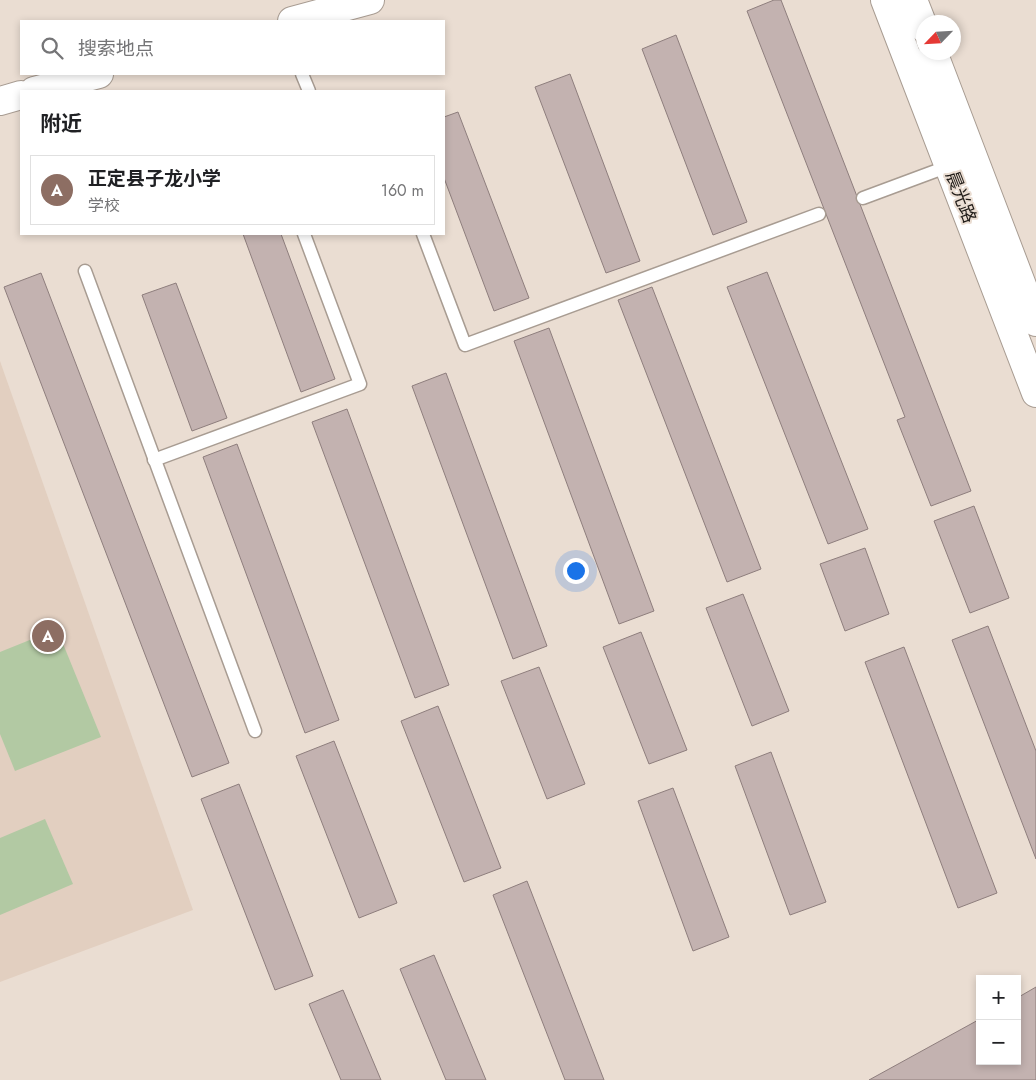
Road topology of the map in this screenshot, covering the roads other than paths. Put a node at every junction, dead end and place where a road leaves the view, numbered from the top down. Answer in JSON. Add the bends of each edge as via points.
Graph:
{"nodes":[{"id":1,"x":370,"y":0,"type":"edge"},
{"id":2,"x":885,"y":0,"type":"edge"},
{"id":3,"x":913,"y":0,"type":"edge"},
{"id":4,"x":919,"y":15,"type":"edge"},
{"id":5,"x":296,"y":20,"type":"edge"},
{"id":6,"x":936,"y":60,"type":"edge"},
{"id":7,"x":95,"y":75,"type":"edge"},
{"id":8,"x":302,"y":75,"type":"edge"},
{"id":9,"x":38,"y":90,"type":"edge"},
{"id":10,"x":309,"y":90,"type":"edge"},
{"id":11,"x":20,"y":95,"type":"edge"},
{"id":12,"x":0,"y":100,"type":"edge"},
{"id":13,"x":949,"y":166,"type":"junction"},
{"id":14,"x":864,"y":198,"type":"dead end"},
{"id":15,"x":819,"y":214,"type":"dead end"},
{"id":16,"x":304,"y":235,"type":"edge"},
{"id":17,"x":424,"y":235,"type":"edge"},
{"id":18,"x":85,"y":271,"type":"dead end"},
{"id":19,"x":1036,"y":322,"type":"edge"},
{"id":20,"x":1036,"y":393,"type":"edge"},
{"id":21,"x":154,"y":460,"type":"junction"},
{"id":22,"x":255,"y":731,"type":"dead end"}],
"edges":[{"from":1,"to":5,"type":"main road"},
{"from":2,"to":13,"type":"main road","name":"晨光路"},
{"from":3,"to":4,"type":"main road"},
{"from":6,"to":19,"type":"main road","name":"晨光路"},
{"from":7,"to":9,"type":"main road"},
{"from":8,"to":10,"type":"lane"},
{"from":11,"to":12,"type":"main road"},
{"from":13,"to":14,"type":"lane"},
{"from":13,"to":20,"type":"main road","name":"晨光路"},
{"from":15,"to":17,"type":"lane","via":[[465,345]]},
{"from":16,"to":21,"type":"lane","via":[[360,384]]},
{"from":18,"to":21,"type":"lane"},
{"from":21,"to":22,"type":"lane"}]}
